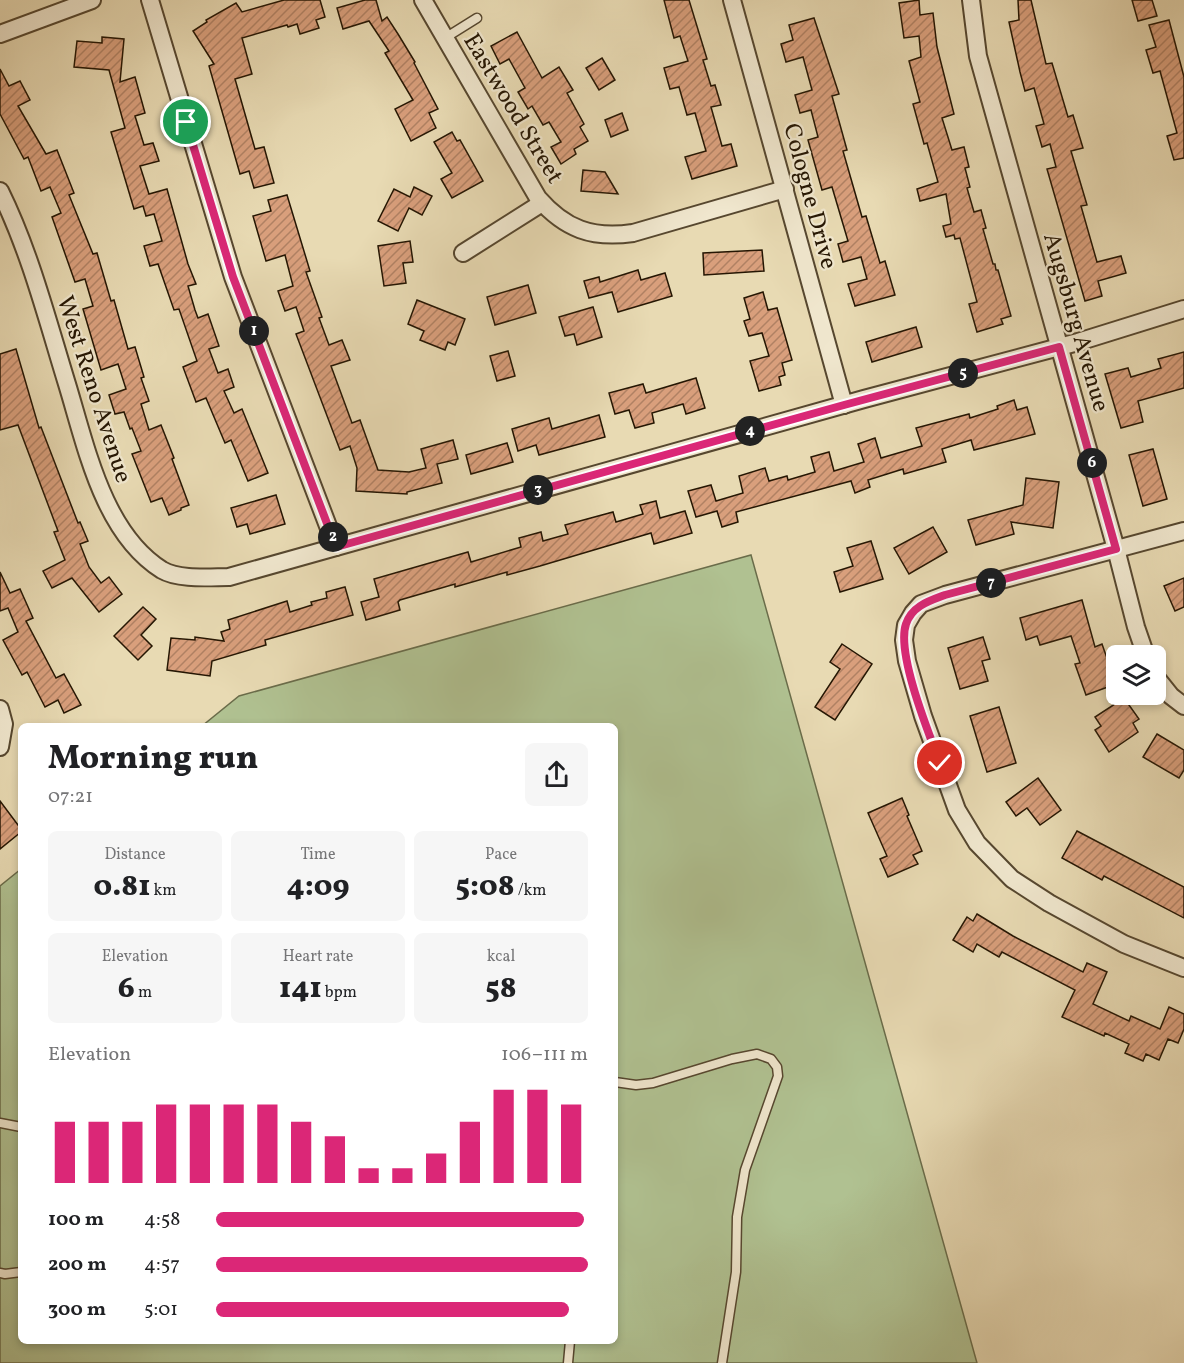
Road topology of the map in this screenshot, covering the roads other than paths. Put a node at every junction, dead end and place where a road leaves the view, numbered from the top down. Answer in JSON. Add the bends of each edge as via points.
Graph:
{"nodes":[{"id":1,"x":93,"y":0,"type":"edge"},
{"id":2,"x":150,"y":0,"type":"edge"},
{"id":3,"x":423,"y":0,"type":"edge"},
{"id":4,"x":732,"y":0,"type":"edge"},
{"id":5,"x":971,"y":0,"type":"edge"},
{"id":6,"x":477,"y":18,"type":"dead end"},
{"id":7,"x":0,"y":34,"type":"edge"},
{"id":8,"x":445,"y":38,"type":"junction"},
{"id":9,"x":785,"y":189,"type":"junction"},
{"id":10,"x":0,"y":191,"type":"edge"},
{"id":11,"x":542,"y":203,"type":"junction"},
{"id":12,"x":464,"y":253,"type":"dead end"},
{"id":13,"x":1184,"y":309,"type":"edge"},
{"id":14,"x":1059,"y":347,"type":"junction"},
{"id":15,"x":844,"y":405,"type":"junction"},
{"id":16,"x":1184,"y":531,"type":"edge"},
{"id":17,"x":336,"y":547,"type":"junction"},
{"id":18,"x":1116,"y":549,"type":"junction"},
{"id":19,"x":1142,"y":645,"type":"edge"},
{"id":20,"x":1166,"y":689,"type":"edge"},
{"id":21,"x":1184,"y":705,"type":"edge"},
{"id":22,"x":0,"y":709,"type":"edge"},
{"id":23,"x":0,"y":747,"type":"edge"},
{"id":24,"x":1184,"y":968,"type":"edge"},
{"id":25,"x":618,"y":1082,"type":"edge"},
{"id":26,"x":0,"y":1123,"type":"edge"},
{"id":27,"x":18,"y":1126,"type":"edge"},
{"id":28,"x":0,"y":1273,"type":"edge"},
{"id":29,"x":18,"y":1273,"type":"edge"},
{"id":30,"x":570,"y":1344,"type":"edge"},
{"id":31,"x":568,"y":1363,"type":"edge"},
{"id":32,"x":722,"y":1363,"type":"edge"}],
"edges":[{"from":1,"to":7,"type":"street"},
{"from":2,"to":17,"type":"street","via":[[233,277]]},
{"from":3,"to":8,"type":"street","name":"Eastwood Street"},
{"from":4,"to":9,"type":"street","name":"Cologne Drive"},
{"from":5,"to":14,"type":"street","name":"Augsburg Avenue","via":[[978,56]]},
{"from":6,"to":8,"type":"lane"},
{"from":8,"to":11,"type":"street","name":"Eastwood Street"},
{"from":9,"to":11,"type":"street","name":"Eastwood Street","via":[[615,236],[580,230]]},
{"from":9,"to":15,"type":"street","name":"Cologne Drive"},
{"from":10,"to":17,"type":"street","name":"West Reno Avenue","via":[[25,250],[93,469],[128,539],[165,572],[192,577],[229,577]]},
{"from":11,"to":12,"type":"street"},
{"from":13,"to":14,"type":"street","name":"West Reno Avenue"},
{"from":14,"to":15,"type":"street","name":"West Reno Avenue"},
{"from":14,"to":18,"type":"street","name":"Augsburg Avenue"},
{"from":15,"to":17,"type":"street","name":"West Reno Avenue"},
{"from":16,"to":18,"type":"street"},
{"from":18,"to":19,"type":"street","name":"Augsburg Avenue"},
{"from":18,"to":24,"type":"street","via":[[921,604],[906,625],[907,661],[957,810],[977,843],[1012,879],[1048,903],[1124,944]]},
{"from":20,"to":21,"type":"street"},
{"from":22,"to":23,"type":"street","via":[[4,724]]},
{"from":25,"to":32,"type":"lane","via":[[653,1083],[757,1054],[771,1059],[777,1067],[778,1076],[745,1170],[737,1217],[736,1272]]},
{"from":26,"to":27,"type":"lane"},
{"from":28,"to":29,"type":"lane"},
{"from":30,"to":31,"type":"lane"}]}
